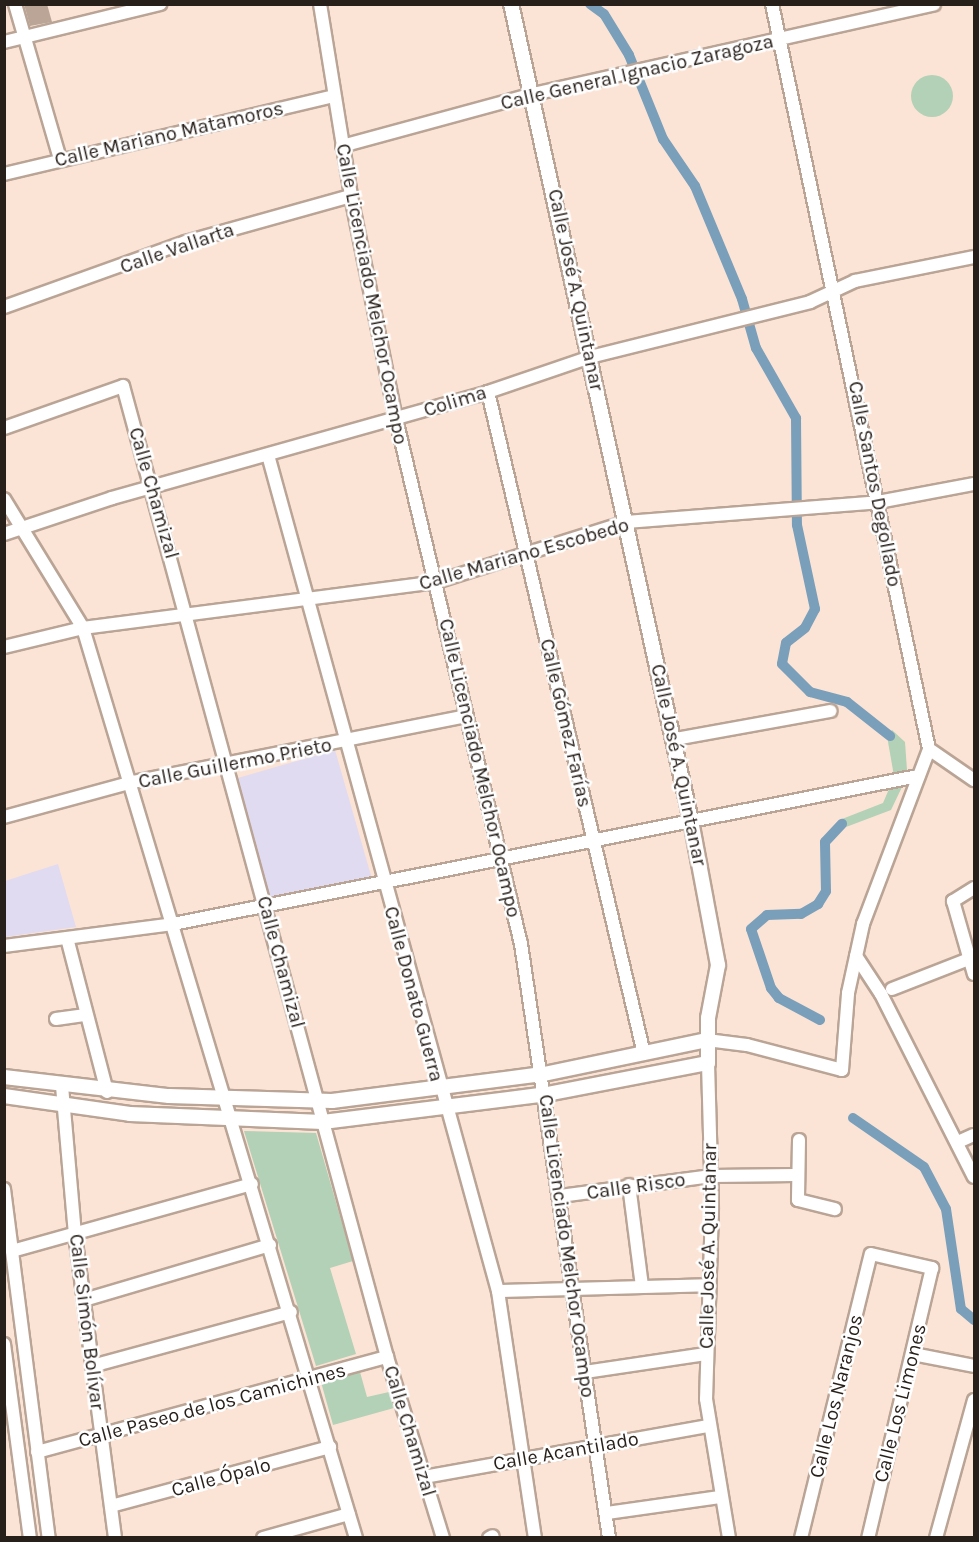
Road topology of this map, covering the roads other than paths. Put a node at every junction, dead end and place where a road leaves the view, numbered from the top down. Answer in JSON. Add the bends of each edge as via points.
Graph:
{"nodes":[{"id":1,"x":15,"y":4,"type":"edge"},
{"id":2,"x":160,"y":4,"type":"edge"},
{"id":3,"x":320,"y":4,"type":"edge"},
{"id":4,"x":511,"y":4,"type":"edge"},
{"id":5,"x":772,"y":4,"type":"edge"},
{"id":6,"x":934,"y":4,"type":"edge"},
{"id":7,"x":888,"y":10,"type":"edge"},
{"id":8,"x":24,"y":37,"type":"junction"},
{"id":9,"x":779,"y":39,"type":"junction"},
{"id":10,"x":4,"y":42,"type":"edge"},
{"id":11,"x":532,"y":94,"type":"junction"},
{"id":12,"x":333,"y":96,"type":"junction"},
{"id":13,"x":342,"y":146,"type":"junction"},
{"id":14,"x":60,"y":159,"type":"junction"},
{"id":15,"x":4,"y":174,"type":"edge"},
{"id":16,"x":351,"y":196,"type":"junction"},
{"id":17,"x":975,"y":257,"type":"edge"},
{"id":18,"x":836,"y":290,"type":"junction"},
{"id":19,"x":4,"y":307,"type":"edge"},
{"id":20,"x":590,"y":357,"type":"junction"},
{"id":21,"x":488,"y":392,"type":"junction"},
{"id":22,"x":396,"y":419,"type":"junction"},
{"id":23,"x":4,"y":428,"type":"edge"},
{"id":24,"x":268,"y":455,"type":"junction"},
{"id":25,"x":975,"y":484,"type":"edge"},
{"id":26,"x":153,"y":486,"type":"junction"},
{"id":27,"x":4,"y":499,"type":"edge"},
{"id":28,"x":878,"y":502,"type":"junction"},
{"id":29,"x":626,"y":522,"type":"junction"},
{"id":30,"x":22,"y":528,"type":"junction"},
{"id":31,"x":4,"y":534,"type":"edge"},
{"id":32,"x":526,"y":554,"type":"junction"},
{"id":33,"x":436,"y":582,"type":"junction"},
{"id":34,"x":310,"y":602,"type":"junction"},
{"id":35,"x":188,"y":616,"type":"junction"},
{"id":36,"x":83,"y":628,"type":"junction"},
{"id":37,"x":4,"y":647,"type":"edge"},
{"id":38,"x":830,"y":711,"type":"dead end"},
{"id":39,"x":467,"y":716,"type":"junction"},
{"id":40,"x":675,"y":739,"type":"junction"},
{"id":41,"x":345,"y":742,"type":"junction"},
{"id":42,"x":929,"y":749,"type":"junction"},
{"id":43,"x":228,"y":762,"type":"junction"},
{"id":44,"x":918,"y":776,"type":"junction"},
{"id":45,"x":975,"y":780,"type":"edge"},
{"id":46,"x":133,"y":782,"type":"junction"},
{"id":47,"x":4,"y":817,"type":"edge"},
{"id":48,"x":691,"y":821,"type":"junction"},
{"id":49,"x":594,"y":840,"type":"junction"},
{"id":50,"x":503,"y":858,"type":"junction"},
{"id":51,"x":384,"y":882,"type":"junction"},
{"id":52,"x":975,"y":888,"type":"edge"},
{"id":53,"x":266,"y":906,"type":"junction"},
{"id":54,"x":173,"y":924,"type":"junction"},
{"id":55,"x":67,"y":938,"type":"junction"},
{"id":56,"x":4,"y":946,"type":"edge"},
{"id":57,"x":856,"y":956,"type":"junction"},
{"id":58,"x":972,"y":958,"type":"edge"},
{"id":59,"x":975,"y":974,"type":"edge"},
{"id":60,"x":892,"y":989,"type":"dead end"},
{"id":61,"x":86,"y":1015,"type":"junction"},
{"id":62,"x":56,"y":1019,"type":"dead end"},
{"id":63,"x":707,"y":1040,"type":"junction"},
{"id":64,"x":644,"y":1054,"type":"junction"},
{"id":65,"x":708,"y":1063,"type":"junction"},
{"id":66,"x":544,"y":1074,"type":"junction"},
{"id":67,"x":4,"y":1077,"type":"edge"},
{"id":68,"x":62,"y":1086,"type":"junction"},
{"id":69,"x":440,"y":1090,"type":"junction"},
{"id":70,"x":107,"y":1092,"type":"junction"},
{"id":71,"x":547,"y":1094,"type":"junction"},
{"id":72,"x":4,"y":1096,"type":"edge"},
{"id":73,"x":226,"y":1099,"type":"junction"},
{"id":74,"x":318,"y":1102,"type":"junction"},
{"id":75,"x":63,"y":1105,"type":"junction"},
{"id":76,"x":445,"y":1109,"type":"junction"},
{"id":77,"x":232,"y":1118,"type":"junction"},
{"id":78,"x":323,"y":1122,"type":"junction"},
{"id":79,"x":975,"y":1135,"type":"edge"},
{"id":80,"x":800,"y":1140,"type":"dead end"},
{"id":81,"x":958,"y":1142,"type":"junction"},
{"id":82,"x":795,"y":1175,"type":"junction"},
{"id":83,"x":712,"y":1176,"type":"junction"},
{"id":84,"x":975,"y":1177,"type":"edge"},
{"id":85,"x":252,"y":1184,"type":"junction"},
{"id":86,"x":628,"y":1185,"type":"junction"},
{"id":87,"x":4,"y":1190,"type":"edge"},
{"id":88,"x":560,"y":1196,"type":"junction"},
{"id":89,"x":835,"y":1209,"type":"dead end"},
{"id":90,"x":75,"y":1234,"type":"junction"},
{"id":91,"x":270,"y":1245,"type":"junction"},
{"id":92,"x":12,"y":1251,"type":"junction"},
{"id":93,"x":932,"y":1268,"type":"joint"},
{"id":94,"x":709,"y":1285,"type":"junction"},
{"id":95,"x":642,"y":1286,"type":"junction"},
{"id":96,"x":573,"y":1288,"type":"junction"},
{"id":97,"x":498,"y":1291,"type":"junction"},
{"id":98,"x":84,"y":1300,"type":"junction"},
{"id":99,"x":291,"y":1312,"type":"junction"},
{"id":100,"x":4,"y":1344,"type":"edge"},
{"id":101,"x":706,"y":1354,"type":"junction"},
{"id":102,"x":913,"y":1354,"type":"junction"},
{"id":103,"x":387,"y":1357,"type":"junction"},
{"id":104,"x":92,"y":1366,"type":"junction"},
{"id":105,"x":975,"y":1366,"type":"edge"},
{"id":106,"x":585,"y":1372,"type":"junction"},
{"id":107,"x":311,"y":1378,"type":"junction"},
{"id":108,"x":975,"y":1400,"type":"edge"},
{"id":109,"x":708,"y":1426,"type":"junction"},
{"id":110,"x":101,"y":1436,"type":"junction"},
{"id":111,"x":596,"y":1445,"type":"junction"},
{"id":112,"x":330,"y":1447,"type":"junction"},
{"id":113,"x":37,"y":1452,"type":"junction"},
{"id":114,"x":525,"y":1458,"type":"junction"},
{"id":115,"x":424,"y":1477,"type":"junction"},
{"id":116,"x":720,"y":1497,"type":"junction"},
{"id":117,"x":111,"y":1506,"type":"junction"},
{"id":118,"x":607,"y":1513,"type":"junction"},
{"id":119,"x":349,"y":1514,"type":"junction"},
{"id":120,"x":30,"y":1538,"type":"edge"},
{"id":121,"x":49,"y":1538,"type":"edge"},
{"id":122,"x":115,"y":1538,"type":"edge"},
{"id":123,"x":263,"y":1538,"type":"edge"},
{"id":124,"x":356,"y":1538,"type":"edge"},
{"id":125,"x":443,"y":1538,"type":"edge"},
{"id":126,"x":535,"y":1538,"type":"edge"},
{"id":127,"x":609,"y":1538,"type":"edge"},
{"id":128,"x":729,"y":1538,"type":"edge"},
{"id":129,"x":801,"y":1538,"type":"edge"},
{"id":130,"x":867,"y":1538,"type":"edge"},
{"id":131,"x":936,"y":1538,"type":"edge"}],
"edges":[{"from":1,"to":8,"type":"street"},
{"from":2,"to":8,"type":"street"},
{"from":3,"to":12,"type":"street","name":"Calle Licenciado Melchor Ocampo"},
{"from":4,"to":11,"type":"street","name":"Calle José A. Quintanar"},
{"from":5,"to":9,"type":"street","name":"Calle Santos Degollado"},
{"from":6,"to":7,"type":"street","name":"Calle General Ignacio Zaragoza"},
{"from":7,"to":9,"type":"street","name":"Calle General Ignacio Zaragoza"},
{"from":8,"to":10,"type":"street"},
{"from":8,"to":14,"type":"street"},
{"from":9,"to":11,"type":"street","name":"Calle General Ignacio Zaragoza"},
{"from":9,"to":18,"type":"street","name":"Calle Santos Degollado"},
{"from":11,"to":13,"type":"street","name":"Calle General Ignacio Zaragoza"},
{"from":11,"to":20,"type":"street","name":"Calle José A. Quintanar"},
{"from":12,"to":13,"type":"street","name":"Calle Licenciado Melchor Ocampo"},
{"from":12,"to":14,"type":"street","name":"Calle Mariano Matamoros"},
{"from":13,"to":16,"type":"street","name":"Calle Licenciado Melchor Ocampo"},
{"from":14,"to":15,"type":"street","name":"Calle Mariano Matamoros"},
{"from":16,"to":19,"type":"street","name":"Calle Vallarta","via":[[196,239]]},
{"from":16,"to":22,"type":"street","name":"Calle Licenciado Melchor Ocampo"},
{"from":17,"to":18,"type":"street","name":"Colima","via":[[855,281]]},
{"from":18,"to":20,"type":"street","name":"Colima","via":[[810,302]]},
{"from":18,"to":28,"type":"street","name":"Calle Santos Degollado"},
{"from":20,"to":21,"type":"street","name":"Colima"},
{"from":20,"to":29,"type":"street","name":"Calle José A. Quintanar"},
{"from":21,"to":22,"type":"street","name":"Colima"},
{"from":21,"to":32,"type":"street","name":"Calle Gómez Farías"},
{"from":22,"to":24,"type":"street","name":"Colima"},
{"from":22,"to":33,"type":"street","name":"Calle Licenciado Melchor Ocampo"},
{"from":23,"to":26,"type":"street","name":"Calle Chamizal","via":[[123,386]]},
{"from":24,"to":26,"type":"street","name":"Colima"},
{"from":24,"to":34,"type":"street","name":"Calle Donato Guerra"},
{"from":25,"to":28,"type":"street","name":"Calle Mariano Escobedo"},
{"from":26,"to":30,"type":"street","name":"Colima"},
{"from":26,"to":35,"type":"street","name":"Calle Chamizal"},
{"from":27,"to":30,"type":"street"},
{"from":28,"to":29,"type":"street","name":"Calle Mariano Escobedo"},
{"from":28,"to":42,"type":"street","name":"Calle Santos Degollado"},
{"from":29,"to":32,"type":"street","name":"Calle Mariano Escobedo"},
{"from":29,"to":40,"type":"street","name":"Calle José A. Quintanar"},
{"from":30,"to":31,"type":"street","name":"Colima"},
{"from":30,"to":36,"type":"street"},
{"from":32,"to":33,"type":"street","name":"Calle Mariano Escobedo"},
{"from":32,"to":49,"type":"street","name":"Calle Gómez Farías"},
{"from":33,"to":34,"type":"street","name":"Calle Mariano Escobedo"},
{"from":33,"to":39,"type":"street","name":"Calle Licenciado Melchor Ocampo"},
{"from":34,"to":35,"type":"street","name":"Calle Mariano Escobedo"},
{"from":34,"to":41,"type":"street","name":"Calle Donato Guerra"},
{"from":35,"to":36,"type":"street","name":"Calle Mariano Escobedo"},
{"from":35,"to":43,"type":"street","name":"Calle Chamizal"},
{"from":36,"to":37,"type":"street","name":"Calle Mariano Escobedo"},
{"from":36,"to":46,"type":"street"},
{"from":38,"to":40,"type":"street"},
{"from":39,"to":41,"type":"street","name":"Calle Guillermo Prieto"},
{"from":39,"to":50,"type":"street","name":"Calle Licenciado Melchor Ocampo"},
{"from":40,"to":48,"type":"street","name":"Calle José A. Quintanar"},
{"from":41,"to":43,"type":"street","name":"Calle Guillermo Prieto"},
{"from":41,"to":51,"type":"street","name":"Calle Donato Guerra"},
{"from":42,"to":44,"type":"street"},
{"from":42,"to":45,"type":"street"},
{"from":43,"to":46,"type":"street","name":"Calle Guillermo Prieto"},
{"from":43,"to":53,"type":"street","name":"Calle Chamizal"},
{"from":44,"to":48,"type":"street"},
{"from":44,"to":57,"type":"street","via":[[889,849]]},
{"from":46,"to":47,"type":"street","name":"Calle Guillermo Prieto"},
{"from":46,"to":54,"type":"street"},
{"from":48,"to":49,"type":"street"},
{"from":48,"to":63,"type":"street","name":"Calle José A. Quintanar","via":[[718,964]]},
{"from":49,"to":50,"type":"street"},
{"from":49,"to":64,"type":"street","name":"Calle Gómez Farías"},
{"from":50,"to":51,"type":"street"},
{"from":50,"to":66,"type":"street","name":"Calle Licenciado Melchor Ocampo"},
{"from":51,"to":53,"type":"street"},
{"from":51,"to":69,"type":"street","name":"Calle Donato Guerra"},
{"from":52,"to":58,"type":"street","via":[[955,896],[954,906]]},
{"from":53,"to":54,"type":"street"},
{"from":53,"to":74,"type":"street","name":"Calle Chamizal"},
{"from":54,"to":55,"type":"street"},
{"from":54,"to":73,"type":"street"},
{"from":55,"to":56,"type":"street"},
{"from":55,"to":61,"type":"street"},
{"from":57,"to":63,"type":"street","via":[[842,1070],[747,1045]]},
{"from":57,"to":81,"type":"street","via":[[881,994]]},
{"from":58,"to":59,"type":"street"},
{"from":58,"to":60,"type":"street"},
{"from":61,"to":62,"type":"street"},
{"from":61,"to":70,"type":"street"},
{"from":63,"to":64,"type":"street"},
{"from":63,"to":65,"type":"street","name":"Calle José A. Quintanar"},
{"from":64,"to":66,"type":"street"},
{"from":65,"to":71,"type":"street"},
{"from":65,"to":83,"type":"street","name":"Calle José A. Quintanar"},
{"from":66,"to":69,"type":"street"},
{"from":66,"to":71,"type":"street","name":"Calle Licenciado Melchor Ocampo"},
{"from":67,"to":68,"type":"street"},
{"from":68,"to":70,"type":"street"},
{"from":68,"to":75,"type":"street","name":"Calle Simón Bolívar"},
{"from":69,"to":74,"type":"street"},
{"from":69,"to":76,"type":"street","name":"Calle Donato Guerra"},
{"from":70,"to":73,"type":"street"},
{"from":71,"to":76,"type":"street"},
{"from":71,"to":88,"type":"street","name":"Calle Licenciado Melchor Ocampo"},
{"from":72,"to":75,"type":"street"},
{"from":73,"to":74,"type":"street"},
{"from":73,"to":77,"type":"street"},
{"from":74,"to":78,"type":"street","name":"Calle Chamizal"},
{"from":75,"to":77,"type":"street","via":[[130,1114]]},
{"from":75,"to":90,"type":"street","name":"Calle Simón Bolívar"},
{"from":76,"to":78,"type":"street"},
{"from":76,"to":97,"type":"street","name":"Calle Donato Guerra"},
{"from":77,"to":78,"type":"street"},
{"from":77,"to":85,"type":"street"},
{"from":78,"to":103,"type":"street","name":"Calle Chamizal"},
{"from":79,"to":81,"type":"street"},
{"from":80,"to":82,"type":"street"},
{"from":81,"to":84,"type":"street"},
{"from":82,"to":83,"type":"street","name":"Calle Risco"},
{"from":82,"to":89,"type":"street","via":[[798,1200]]},
{"from":83,"to":86,"type":"street","name":"Calle Risco"},
{"from":83,"to":94,"type":"street","name":"Calle José A. Quintanar"},
{"from":85,"to":90,"type":"street"},
{"from":85,"to":91,"type":"street"},
{"from":86,"to":88,"type":"street","name":"Calle Risco"},
{"from":86,"to":95,"type":"street"},
{"from":87,"to":92,"type":"street"},
{"from":88,"to":96,"type":"street","name":"Calle Licenciado Melchor Ocampo"},
{"from":90,"to":92,"type":"street"},
{"from":90,"to":98,"type":"street","name":"Calle Simón Bolívar"},
{"from":91,"to":98,"type":"street"},
{"from":91,"to":99,"type":"street"},
{"from":92,"to":113,"type":"street"},
{"from":93,"to":102,"type":"street","name":"Calle Los Limones"},
{"from":93,"to":129,"type":"street","name":"Calle Los Naranjos","via":[[871,1254]]},
{"from":94,"to":95,"type":"street"},
{"from":94,"to":101,"type":"street","name":"Calle José A. Quintanar"},
{"from":95,"to":96,"type":"street"},
{"from":96,"to":97,"type":"street"},
{"from":96,"to":106,"type":"street","name":"Calle Licenciado Melchor Ocampo"},
{"from":97,"to":114,"type":"street","name":"Calle Donato Guerra"},
{"from":98,"to":104,"type":"street","name":"Calle Simón Bolívar"},
{"from":99,"to":104,"type":"street"},
{"from":99,"to":107,"type":"street"},
{"from":100,"to":120,"type":"street"},
{"from":101,"to":106,"type":"street"},
{"from":101,"to":109,"type":"street","name":"Calle José A. Quintanar"},
{"from":102,"to":105,"type":"street"},
{"from":102,"to":130,"type":"street","name":"Calle Los Limones"},
{"from":103,"to":107,"type":"street","name":"Calle Paseo de los Camichines"},
{"from":103,"to":115,"type":"street","name":"Calle Chamizal"},
{"from":104,"to":110,"type":"street","name":"Calle Simón Bolívar"},
{"from":106,"to":111,"type":"street","name":"Calle Licenciado Melchor Ocampo"},
{"from":107,"to":110,"type":"street","name":"Calle Paseo de los Camichines"},
{"from":107,"to":112,"type":"street"},
{"from":108,"to":131,"type":"street"},
{"from":109,"to":111,"type":"street","name":"Calle Acantilado"},
{"from":109,"to":116,"type":"street","name":"Calle José A. Quintanar"},
{"from":110,"to":113,"type":"street","name":"Calle Paseo de los Camichines"},
{"from":110,"to":117,"type":"street","name":"Calle Simón Bolívar"},
{"from":111,"to":114,"type":"street","name":"Calle Acantilado"},
{"from":111,"to":118,"type":"street","name":"Calle Licenciado Melchor Ocampo"},
{"from":112,"to":117,"type":"street","name":"Calle Ópalo"},
{"from":112,"to":119,"type":"street"},
{"from":113,"to":121,"type":"street"},
{"from":114,"to":115,"type":"street","name":"Calle Acantilado"},
{"from":114,"to":126,"type":"street","name":"Calle Donato Guerra"},
{"from":115,"to":125,"type":"street","name":"Calle Chamizal"},
{"from":116,"to":118,"type":"street"},
{"from":116,"to":128,"type":"street","name":"Calle José A. Quintanar"},
{"from":117,"to":122,"type":"street","name":"Calle Simón Bolívar"},
{"from":118,"to":127,"type":"street","name":"Calle Licenciado Melchor Ocampo"},
{"from":119,"to":123,"type":"street"},
{"from":119,"to":124,"type":"street"}]}
